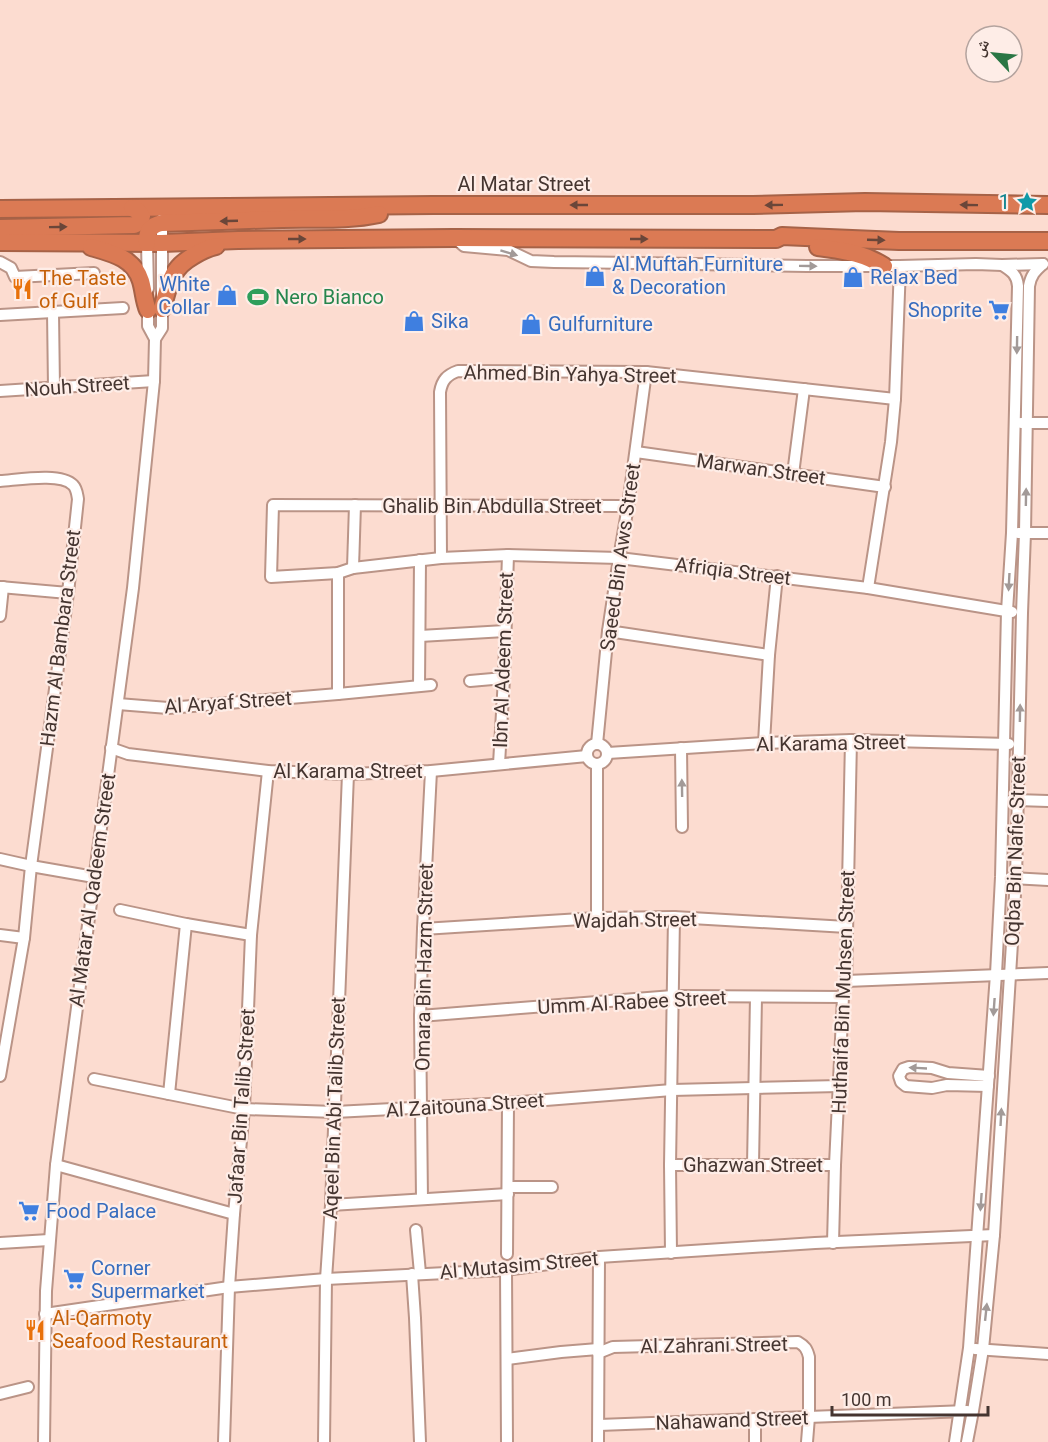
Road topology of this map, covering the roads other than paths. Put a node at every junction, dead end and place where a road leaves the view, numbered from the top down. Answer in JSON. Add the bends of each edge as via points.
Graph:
{"nodes":[{"id":1,"x":1048,"y":205,"type":"edge"},
{"id":2,"x":132,"y":208,"type":"junction"},
{"id":3,"x":0,"y":209,"type":"edge"},
{"id":4,"x":162,"y":216,"type":"junction"},
{"id":5,"x":0,"y":228,"type":"edge"},
{"id":6,"x":454,"y":238,"type":"junction"},
{"id":7,"x":776,"y":239,"type":"junction"},
{"id":8,"x":238,"y":240,"type":"junction"},
{"id":9,"x":1048,"y":241,"type":"edge"},
{"id":10,"x":0,"y":242,"type":"edge"},
{"id":11,"x":73,"y":242,"type":"junction"},
{"id":12,"x":155,"y":243,"type":"junction"},
{"id":13,"x":0,"y":262,"type":"edge"},
{"id":14,"x":1046,"y":264,"type":"edge"},
{"id":15,"x":1002,"y":265,"type":"junction"},
{"id":16,"x":892,"y":266,"type":"junction"},
{"id":17,"x":94,"y":273,"type":"dead end"},
{"id":18,"x":123,"y":308,"type":"dead end"},
{"id":19,"x":155,"y":309,"type":"junction"},
{"id":20,"x":52,"y":312,"type":"junction"},
{"id":21,"x":0,"y":315,"type":"edge"},
{"id":22,"x":646,"y":372,"type":"junction"},
{"id":23,"x":154,"y":381,"type":"junction"},
{"id":24,"x":54,"y":388,"type":"junction"},
{"id":25,"x":804,"y":389,"type":"junction"},
{"id":26,"x":0,"y":391,"type":"edge"},
{"id":27,"x":895,"y":399,"type":"junction"},
{"id":28,"x":1015,"y":422,"type":"junction"},
{"id":29,"x":1027,"y":423,"type":"junction"},
{"id":30,"x":1048,"y":423,"type":"edge"},
{"id":31,"x":636,"y":452,"type":"junction"},
{"id":32,"x":793,"y":474,"type":"junction"},
{"id":33,"x":0,"y":481,"type":"edge"},
{"id":34,"x":885,"y":487,"type":"junction"},
{"id":35,"x":355,"y":505,"type":"junction"},
{"id":36,"x":442,"y":505,"type":"junction"},
{"id":37,"x":628,"y":506,"type":"junction"},
{"id":38,"x":1012,"y":533,"type":"junction"},
{"id":39,"x":1025,"y":533,"type":"junction"},
{"id":40,"x":1048,"y":533,"type":"edge"},
{"id":41,"x":508,"y":555,"type":"junction"},
{"id":42,"x":441,"y":558,"type":"junction"},
{"id":43,"x":619,"y":558,"type":"junction"},
{"id":44,"x":420,"y":560,"type":"junction"},
{"id":45,"x":353,"y":568,"type":"junction"},
{"id":46,"x":338,"y":573,"type":"junction"},
{"id":47,"x":777,"y":576,"type":"junction"},
{"id":48,"x":271,"y":577,"type":"joint"},
{"id":49,"x":2,"y":587,"type":"edge"},
{"id":50,"x":868,"y":588,"type":"junction"},
{"id":51,"x":68,"y":593,"type":"junction"},
{"id":52,"x":1008,"y":611,"type":"junction"},
{"id":53,"x":1022,"y":613,"type":"junction"},
{"id":54,"x":0,"y":616,"type":"edge"},
{"id":55,"x":506,"y":631,"type":"junction"},
{"id":56,"x":608,"y":631,"type":"junction"},
{"id":57,"x":420,"y":636,"type":"junction"},
{"id":58,"x":769,"y":656,"type":"junction"},
{"id":59,"x":504,"y":678,"type":"junction"},
{"id":60,"x":470,"y":681,"type":"dead end"},
{"id":61,"x":431,"y":685,"type":"dead end"},
{"id":62,"x":419,"y":686,"type":"junction"},
{"id":63,"x":338,"y":694,"type":"junction"},
{"id":64,"x":118,"y":704,"type":"junction"},
{"id":65,"x":851,"y":740,"type":"junction"},
{"id":66,"x":764,"y":743,"type":"junction"},
{"id":67,"x":1004,"y":743,"type":"junction"},
{"id":68,"x":597,"y":744,"type":"junction"},
{"id":69,"x":1019,"y":744,"type":"junction"},
{"id":70,"x":111,"y":748,"type":"junction"},
{"id":71,"x":681,"y":748,"type":"junction"},
{"id":72,"x":608,"y":753,"type":"junction"},
{"id":73,"x":587,"y":756,"type":"junction"},
{"id":74,"x":499,"y":764,"type":"junction"},
{"id":75,"x":597,"y":765,"type":"junction"},
{"id":76,"x":268,"y":771,"type":"junction"},
{"id":77,"x":431,"y":771,"type":"junction"},
{"id":78,"x":348,"y":774,"type":"junction"},
{"id":79,"x":1002,"y":800,"type":"junction"},
{"id":80,"x":1018,"y":800,"type":"junction"},
{"id":81,"x":1048,"y":801,"type":"edge"},
{"id":82,"x":682,"y":827,"type":"dead end"},
{"id":83,"x":0,"y":859,"type":"edge"},
{"id":84,"x":31,"y":866,"type":"junction"},
{"id":85,"x":94,"y":877,"type":"junction"},
{"id":86,"x":1001,"y":877,"type":"junction"},
{"id":87,"x":1016,"y":878,"type":"junction"},
{"id":88,"x":1048,"y":880,"type":"edge"},
{"id":89,"x":120,"y":910,"type":"dead end"},
{"id":90,"x":674,"y":917,"type":"junction"},
{"id":91,"x":597,"y":918,"type":"junction"},
{"id":92,"x":186,"y":924,"type":"junction"},
{"id":93,"x":847,"y":927,"type":"junction"},
{"id":94,"x":423,"y":929,"type":"junction"},
{"id":95,"x":0,"y":935,"type":"edge"},
{"id":96,"x":251,"y":935,"type":"junction"},
{"id":97,"x":24,"y":938,"type":"junction"},
{"id":98,"x":1048,"y":973,"type":"edge"},
{"id":99,"x":996,"y":974,"type":"junction"},
{"id":100,"x":1010,"y":974,"type":"junction"},
{"id":101,"x":846,"y":981,"type":"junction"},
{"id":102,"x":673,"y":996,"type":"junction"},
{"id":103,"x":756,"y":997,"type":"junction"},
{"id":104,"x":843,"y":997,"type":"junction"},
{"id":105,"x":420,"y":1016,"type":"junction"},
{"id":106,"x":0,"y":1076,"type":"edge"},
{"id":107,"x":94,"y":1079,"type":"dead end"},
{"id":108,"x":989,"y":1081,"type":"junction"},
{"id":109,"x":839,"y":1086,"type":"junction"},
{"id":110,"x":754,"y":1088,"type":"junction"},
{"id":111,"x":672,"y":1090,"type":"junction"},
{"id":112,"x":169,"y":1094,"type":"junction"},
{"id":113,"x":508,"y":1103,"type":"junction"},
{"id":114,"x":421,"y":1108,"type":"junction"},
{"id":115,"x":244,"y":1109,"type":"junction"},
{"id":116,"x":335,"y":1112,"type":"junction"},
{"id":117,"x":56,"y":1165,"type":"junction"},
{"id":118,"x":670,"y":1165,"type":"junction"},
{"id":119,"x":753,"y":1165,"type":"junction"},
{"id":120,"x":835,"y":1165,"type":"junction"},
{"id":121,"x":552,"y":1187,"type":"dead end"},
{"id":122,"x":508,"y":1190,"type":"junction"},
{"id":123,"x":422,"y":1199,"type":"junction"},
{"id":124,"x":331,"y":1205,"type":"junction"},
{"id":125,"x":234,"y":1214,"type":"junction"},
{"id":126,"x":416,"y":1230,"type":"dead end"},
{"id":127,"x":978,"y":1235,"type":"junction"},
{"id":128,"x":994,"y":1235,"type":"junction"},
{"id":129,"x":49,"y":1240,"type":"junction"},
{"id":130,"x":0,"y":1243,"type":"edge"},
{"id":131,"x":833,"y":1243,"type":"junction"},
{"id":132,"x":671,"y":1253,"type":"junction"},
{"id":133,"x":507,"y":1254,"type":"dead end"},
{"id":134,"x":599,"y":1257,"type":"junction"},
{"id":135,"x":506,"y":1270,"type":"junction"},
{"id":136,"x":416,"y":1274,"type":"junction"},
{"id":137,"x":326,"y":1279,"type":"junction"},
{"id":138,"x":229,"y":1287,"type":"junction"},
{"id":139,"x":45,"y":1314,"type":"junction"},
{"id":140,"x":969,"y":1348,"type":"junction"},
{"id":141,"x":983,"y":1349,"type":"junction"},
{"id":142,"x":598,"y":1351,"type":"junction"},
{"id":143,"x":1048,"y":1354,"type":"edge"},
{"id":144,"x":507,"y":1359,"type":"junction"},
{"id":145,"x":28,"y":1387,"type":"dead end"},
{"id":146,"x":0,"y":1394,"type":"edge"},
{"id":147,"x":960,"y":1411,"type":"junction"},
{"id":148,"x":973,"y":1411,"type":"junction"},
{"id":149,"x":809,"y":1417,"type":"junction"},
{"id":150,"x":755,"y":1419,"type":"junction"},
{"id":151,"x":599,"y":1425,"type":"junction"},
{"id":152,"x":44,"y":1442,"type":"edge"},
{"id":153,"x":224,"y":1442,"type":"edge"},
{"id":154,"x":324,"y":1442,"type":"edge"},
{"id":155,"x":420,"y":1442,"type":"edge"},
{"id":156,"x":507,"y":1442,"type":"edge"},
{"id":157,"x":598,"y":1442,"type":"edge"},
{"id":158,"x":755,"y":1442,"type":"edge"},
{"id":159,"x":807,"y":1442,"type":"edge"},
{"id":160,"x":954,"y":1442,"type":"edge"},
{"id":161,"x":967,"y":1442,"type":"edge"}],
"edges":[{"from":1,"to":4,"type":"highway","name":"Al Matar Street","one_way":true,"via":[[433,205],[354,218]]},
{"from":2,"to":3,"type":"highway"},
{"from":2,"to":4,"type":"highway"},
{"from":5,"to":2,"type":"highway","one_way":true,"via":[[134,225],[142,216]]},
{"from":4,"to":12,"type":"highway","via":[[147,236]]},
{"from":6,"to":7,"type":"highway","one_way":true},
{"from":8,"to":6,"type":"highway","one_way":true},
{"from":6,"to":16,"type":"street","one_way":true,"via":[[464,246],[508,250],[531,261]]},
{"from":7,"to":9,"type":"highway","one_way":true,"via":[[782,236]]},
{"from":7,"to":16,"type":"highway","via":[[854,252]]},
{"from":8,"to":12,"type":"highway"},
{"from":8,"to":19,"type":"highway","via":[[207,248],[183,261]]},
{"from":10,"to":11,"type":"highway"},
{"from":11,"to":12,"type":"highway"},
{"from":11,"to":19,"type":"highway","via":[[117,255],[132,264]]},
{"from":12,"to":19,"type":"street","name":"Al Matar Al Qadeem Street"},
{"from":13,"to":17,"type":"street","via":[[11,268],[15,277]]},
{"from":14,"to":15,"type":"street"},
{"from":14,"to":29,"type":"street","name":"Oqba Bin Nafie Street","via":[[1030,277]]},
{"from":15,"to":16,"type":"street"},
{"from":15,"to":28,"type":"street","name":"Oqba Bin Nafie Street","one_way":true,"via":[[1015,275],[1018,286]]},
{"from":16,"to":27,"type":"street"},
{"from":18,"to":20,"type":"street"},
{"from":19,"to":23,"type":"street","name":"Al Matar Al Qadeem Street","via":[[148,326],[155,339]]},
{"from":20,"to":21,"type":"street"},
{"from":20,"to":24,"type":"street"},
{"from":22,"to":25,"type":"street","name":"Ahmed Bin Yahya Street"},
{"from":22,"to":31,"type":"street","name":"Saeed Bin Aws Street"},
{"from":22,"to":36,"type":"street","name":"Ahmed Bin Yahya Street","via":[[451,374],[441,384],[440,392]]},
{"from":23,"to":24,"type":"street","name":"Nouh Street"},
{"from":23,"to":64,"type":"street","name":"Al Matar Al Qadeem Street"},
{"from":24,"to":26,"type":"street","name":"Nouh Street"},
{"from":25,"to":27,"type":"street","name":"Ahmed Bin Yahya Street"},
{"from":25,"to":32,"type":"street"},
{"from":27,"to":34,"type":"street"},
{"from":28,"to":29,"type":"street"},
{"from":28,"to":38,"type":"street","name":"Oqba Bin Nafie Street"},
{"from":29,"to":30,"type":"street"},
{"from":39,"to":29,"type":"street","name":"Oqba Bin Nafie Street","one_way":true},
{"from":31,"to":32,"type":"street","name":"Marwan Street"},
{"from":31,"to":37,"type":"street","name":"Saeed Bin Aws Street"},
{"from":32,"to":34,"type":"street","name":"Marwan Street"},
{"from":33,"to":51,"type":"street","name":"Hazm Al Bambara Street","via":[[57,478],[73,484],[78,499]]},
{"from":34,"to":50,"type":"street"},
{"from":35,"to":36,"type":"street","name":"Ghalib Bin Abdulla Street"},
{"from":35,"to":45,"type":"street","name":"Ghalib Bin Abdulla Street"},
{"from":35,"to":48,"type":"street","name":"Ghalib Bin Abdulla Street","via":[[273,505]]},
{"from":36,"to":37,"type":"street","name":"Ghalib Bin Abdulla Street"},
{"from":36,"to":42,"type":"street"},
{"from":37,"to":43,"type":"street","name":"Saeed Bin Aws Street"},
{"from":38,"to":39,"type":"street"},
{"from":38,"to":52,"type":"street","name":"Oqba Bin Nafie Street","one_way":true},
{"from":39,"to":40,"type":"street"},
{"from":39,"to":53,"type":"street","name":"Oqba Bin Nafie Street"},
{"from":41,"to":42,"type":"street","name":"Afriqia Street"},
{"from":41,"to":43,"type":"street","name":"Afriqia Street"},
{"from":41,"to":55,"type":"street","name":"Ibn Al Adeem Street"},
{"from":42,"to":44,"type":"street","name":"Afriqia Street"},
{"from":43,"to":47,"type":"street","name":"Afriqia Street"},
{"from":43,"to":56,"type":"street","name":"Saeed Bin Aws Street"},
{"from":44,"to":45,"type":"street","name":"Afriqia Street"},
{"from":44,"to":57,"type":"street"},
{"from":45,"to":46,"type":"street","name":"Afriqia Street"},
{"from":46,"to":48,"type":"street","name":"Afriqia Street"},
{"from":46,"to":63,"type":"street"},
{"from":47,"to":50,"type":"street","name":"Afriqia Street"},
{"from":47,"to":58,"type":"street"},
{"from":49,"to":51,"type":"street"},
{"from":49,"to":54,"type":"street"},
{"from":50,"to":52,"type":"street","name":"Afriqia Street"},
{"from":51,"to":84,"type":"street","name":"Hazm Al Bambara Street"},
{"from":52,"to":53,"type":"street","name":"Afriqia Street"},
{"from":52,"to":67,"type":"street","name":"Oqba Bin Nafie Street"},
{"from":69,"to":53,"type":"street","name":"Oqba Bin Nafie Street","one_way":true},
{"from":55,"to":57,"type":"street"},
{"from":55,"to":59,"type":"street","name":"Ibn Al Adeem Street"},
{"from":56,"to":58,"type":"street"},
{"from":56,"to":68,"type":"street","name":"Saeed Bin Aws Street"},
{"from":57,"to":62,"type":"street"},
{"from":58,"to":66,"type":"street"},
{"from":59,"to":60,"type":"street"},
{"from":59,"to":74,"type":"street","name":"Ibn Al Adeem Street"},
{"from":61,"to":62,"type":"street","name":"Al Aryaf Street"},
{"from":62,"to":63,"type":"street","name":"Al Aryaf Street"},
{"from":63,"to":64,"type":"street","name":"Al Aryaf Street","via":[[168,708]]},
{"from":64,"to":70,"type":"street","name":"Al Matar Al Qadeem Street"},
{"from":65,"to":66,"type":"street","name":"Al Karama Street"},
{"from":65,"to":67,"type":"street","name":"Al Karama Street"},
{"from":65,"to":93,"type":"street","name":"Huthaifa Bin Muhsen Street"},
{"from":66,"to":71,"type":"street","name":"Al Karama Street"},
{"from":67,"to":69,"type":"street","name":"Al Karama Street"},
{"from":67,"to":79,"type":"street","name":"Oqba Bin Nafie Street"},
{"from":68,"to":72,"type":"street"},
{"from":68,"to":73,"type":"street","via":[[587,750]]},
{"from":69,"to":80,"type":"street","name":"Oqba Bin Nafie Street"},
{"from":70,"to":76,"type":"street","name":"Al Karama Street","via":[[128,754]]},
{"from":70,"to":85,"type":"street","name":"Al Matar Al Qadeem Street"},
{"from":71,"to":72,"type":"street","name":"Al Karama Street"},
{"from":82,"to":71,"type":"street","one_way":true},
{"from":72,"to":75,"type":"street","via":[[603,764]]},
{"from":73,"to":74,"type":"street","name":"Al Karama Street"},
{"from":73,"to":75,"type":"street","via":[[590,763]]},
{"from":74,"to":77,"type":"street","name":"Al Karama Street"},
{"from":75,"to":91,"type":"street"},
{"from":76,"to":78,"type":"street","name":"Al Karama Street"},
{"from":76,"to":96,"type":"street","name":"Jafaar Bin Talib Street"},
{"from":77,"to":78,"type":"street","name":"Al Karama Street"},
{"from":77,"to":94,"type":"street","name":"Omara Bin Hazm Street"},
{"from":78,"to":116,"type":"street","name":"Aqeel Bin Abi Talib Street"},
{"from":79,"to":80,"type":"street"},
{"from":79,"to":86,"type":"street","name":"Oqba Bin Nafie Street"},
{"from":80,"to":81,"type":"street"},
{"from":80,"to":87,"type":"street","name":"Oqba Bin Nafie Street"},
{"from":83,"to":84,"type":"street"},
{"from":84,"to":85,"type":"street"},
{"from":84,"to":97,"type":"street","name":"Hazm Al Bambara Street"},
{"from":85,"to":117,"type":"street","name":"Al Matar Al Qadeem Street"},
{"from":86,"to":87,"type":"street"},
{"from":86,"to":99,"type":"street","name":"Oqba Bin Nafie Street"},
{"from":87,"to":88,"type":"street"},
{"from":87,"to":100,"type":"street","name":"Oqba Bin Nafie Street"},
{"from":89,"to":92,"type":"street"},
{"from":90,"to":91,"type":"street","name":"Wajdah Street"},
{"from":90,"to":93,"type":"street","name":"Wajdah Street"},
{"from":90,"to":102,"type":"street"},
{"from":91,"to":94,"type":"street","name":"Wajdah Street"},
{"from":92,"to":96,"type":"street"},
{"from":92,"to":112,"type":"street"},
{"from":93,"to":101,"type":"street","name":"Huthaifa Bin Muhsen Street"},
{"from":94,"to":105,"type":"street","name":"Omara Bin Hazm Street"},
{"from":95,"to":97,"type":"street"},
{"from":96,"to":115,"type":"street","name":"Jafaar Bin Talib Street"},
{"from":97,"to":106,"type":"street","name":"Hazm Al Bambara Street"},
{"from":98,"to":100,"type":"street"},
{"from":99,"to":100,"type":"street"},
{"from":99,"to":101,"type":"street"},
{"from":99,"to":108,"type":"street","name":"Oqba Bin Nafie Street","one_way":true},
{"from":128,"to":100,"type":"street","name":"Oqba Bin Nafie Street","one_way":true},
{"from":101,"to":104,"type":"street","name":"Huthaifa Bin Muhsen Street"},
{"from":102,"to":103,"type":"street","name":"Umm Al Rabee Street"},
{"from":102,"to":105,"type":"street","name":"Umm Al Rabee Street"},
{"from":102,"to":111,"type":"street"},
{"from":103,"to":104,"type":"street","name":"Umm Al Rabee Street"},
{"from":103,"to":110,"type":"street"},
{"from":104,"to":109,"type":"street","name":"Huthaifa Bin Muhsen Street"},
{"from":105,"to":114,"type":"street","name":"Omara Bin Hazm Street"},
{"from":107,"to":112,"type":"street","name":"Al Zaitouna Street"},
{"from":108,"to":108,"type":"street","one_way":true,"via":[[909,1067],[899,1076],[906,1086],[932,1088]]},
{"from":108,"to":127,"type":"street","name":"Oqba Bin Nafie Street","one_way":true},
{"from":109,"to":110,"type":"street","name":"Al Zaitouna Street"},
{"from":109,"to":120,"type":"street","name":"Huthaifa Bin Muhsen Street"},
{"from":110,"to":111,"type":"street","name":"Al Zaitouna Street"},
{"from":110,"to":119,"type":"street"},
{"from":111,"to":113,"type":"street","name":"Al Zaitouna Street"},
{"from":111,"to":118,"type":"street"},
{"from":112,"to":115,"type":"street","name":"Al Zaitouna Street"},
{"from":113,"to":114,"type":"street","name":"Al Zaitouna Street"},
{"from":113,"to":122,"type":"street"},
{"from":114,"to":116,"type":"street","name":"Al Zaitouna Street"},
{"from":114,"to":123,"type":"street","name":"Omara Bin Hazm Street"},
{"from":115,"to":116,"type":"street","name":"Al Zaitouna Street"},
{"from":115,"to":125,"type":"street","name":"Jafaar Bin Talib Street"},
{"from":116,"to":124,"type":"street","name":"Aqeel Bin Abi Talib Street"},
{"from":117,"to":125,"type":"street"},
{"from":117,"to":129,"type":"street","name":"Al Matar Al Qadeem Street"},
{"from":118,"to":119,"type":"street","name":"Ghazwan Street"},
{"from":118,"to":132,"type":"street"},
{"from":119,"to":120,"type":"street","name":"Ghazwan Street"},
{"from":120,"to":131,"type":"street","name":"Huthaifa Bin Muhsen Street"},
{"from":121,"to":122,"type":"street"},
{"from":122,"to":123,"type":"street"},
{"from":122,"to":133,"type":"street"},
{"from":123,"to":124,"type":"street"},
{"from":124,"to":137,"type":"street","name":"Aqeel Bin Abi Talib Street"},
{"from":125,"to":138,"type":"street","name":"Jafaar Bin Talib Street"},
{"from":126,"to":136,"type":"street"},
{"from":127,"to":128,"type":"street","name":"Al Mutasim Street"},
{"from":127,"to":131,"type":"street","name":"Al Mutasim Street"},
{"from":127,"to":140,"type":"street","name":"Oqba Bin Nafie Street"},
{"from":141,"to":128,"type":"street","name":"Oqba Bin Nafie Street","one_way":true},
{"from":129,"to":130,"type":"street"},
{"from":129,"to":139,"type":"street","name":"Al Matar Al Qadeem Street"},
{"from":131,"to":132,"type":"street","name":"Al Mutasim Street"},
{"from":132,"to":134,"type":"street","name":"Al Mutasim Street"},
{"from":134,"to":135,"type":"street","name":"Al Mutasim Street"},
{"from":134,"to":142,"type":"street"},
{"from":135,"to":136,"type":"street","name":"Al Mutasim Street"},
{"from":135,"to":144,"type":"street"},
{"from":136,"to":137,"type":"street","name":"Al Mutasim Street"},
{"from":136,"to":155,"type":"street"},
{"from":137,"to":138,"type":"street","name":"Al Mutasim Street"},
{"from":137,"to":154,"type":"street","name":"Aqeel Bin Abi Talib Street"},
{"from":138,"to":139,"type":"street","name":"Al Mutasim Street"},
{"from":138,"to":153,"type":"street","name":"Jafaar Bin Talib Street"},
{"from":139,"to":152,"type":"street","name":"Al Matar Al Qadeem Street"},
{"from":140,"to":141,"type":"street"},
{"from":140,"to":147,"type":"street","name":"Oqba Bin Nafie Street"},
{"from":141,"to":143,"type":"street"},
{"from":141,"to":148,"type":"street","name":"Oqba Bin Nafie Street"},
{"from":142,"to":144,"type":"street"},
{"from":142,"to":149,"type":"street","name":"Al Zahrani Street","via":[[613,1347],[798,1342],[809,1357]]},
{"from":142,"to":151,"type":"street"},
{"from":144,"to":156,"type":"street"},
{"from":145,"to":146,"type":"street"},
{"from":147,"to":148,"type":"street","name":"Nahawand Street"},
{"from":147,"to":149,"type":"street","name":"Nahawand Street"},
{"from":147,"to":160,"type":"street","name":"Oqba Bin Nafie Street"},
{"from":148,"to":161,"type":"street","name":"Oqba Bin Nafie Street"},
{"from":149,"to":150,"type":"street","name":"Nahawand Street"},
{"from":149,"to":159,"type":"street","name":"Al Zahrani Street"},
{"from":150,"to":151,"type":"street","name":"Nahawand Street"},
{"from":150,"to":158,"type":"street"},
{"from":151,"to":157,"type":"street"}]}
